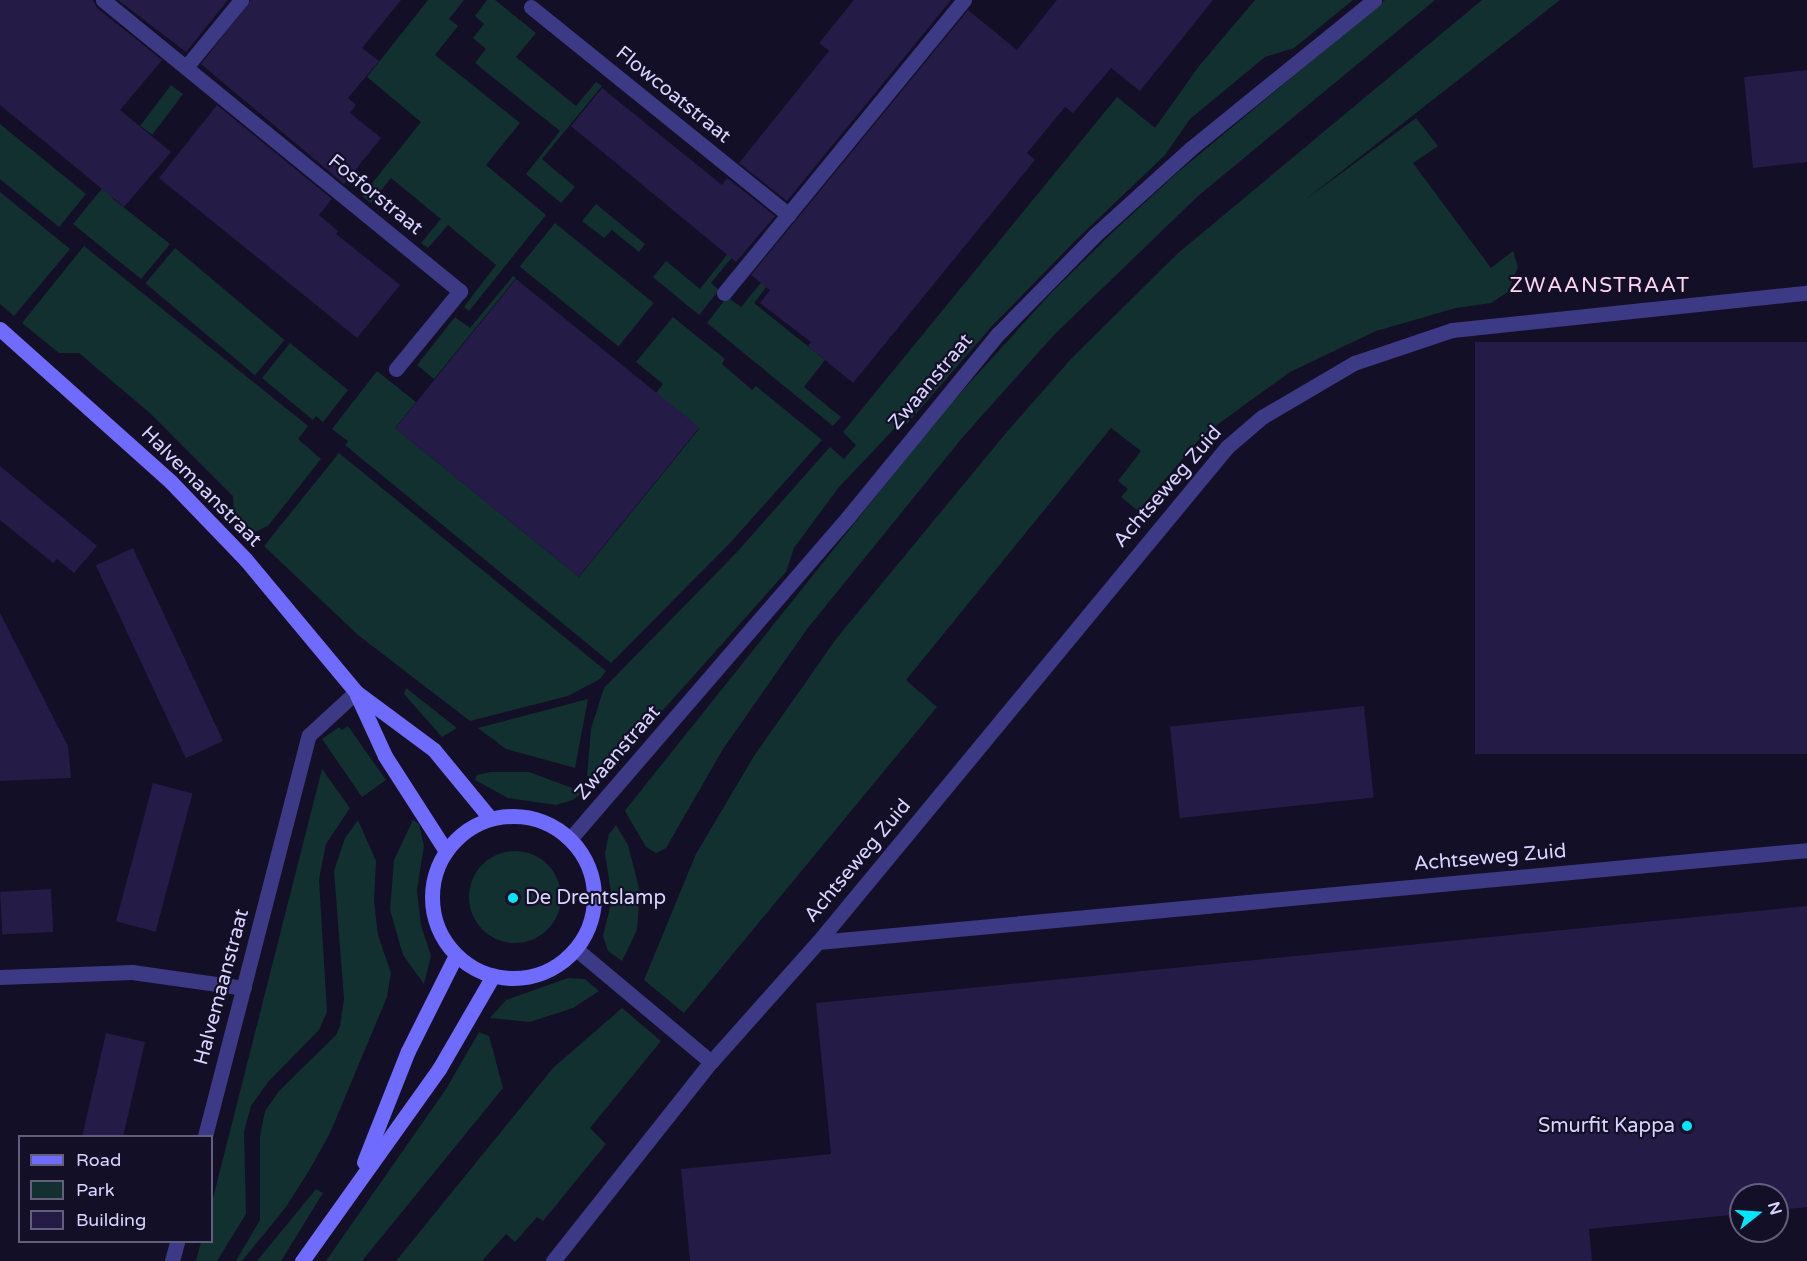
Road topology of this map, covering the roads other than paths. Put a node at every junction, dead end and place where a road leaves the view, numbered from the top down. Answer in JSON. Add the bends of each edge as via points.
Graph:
{"nodes":[{"id":1,"x":103,"y":0,"type":"edge"},
{"id":2,"x":241,"y":0,"type":"edge"},
{"id":3,"x":964,"y":0,"type":"edge"},
{"id":4,"x":1374,"y":0,"type":"edge"},
{"id":5,"x":531,"y":7,"type":"dead end"},
{"id":6,"x":186,"y":67,"type":"junction"},
{"id":7,"x":789,"y":215,"type":"junction"},
{"id":8,"x":724,"y":293,"type":"dead end"},
{"id":9,"x":1807,"y":293,"type":"edge"},
{"id":10,"x":0,"y":329,"type":"edge"},
{"id":11,"x":396,"y":369,"type":"dead end"},
{"id":12,"x":356,"y":692,"type":"junction"},
{"id":13,"x":490,"y":818,"type":"junction"},
{"id":14,"x":570,"y":839,"type":"junction"},
{"id":15,"x":446,"y":850,"type":"junction"},
{"id":16,"x":1807,"y":850,"type":"edge"},
{"id":17,"x":818,"y":942,"type":"junction"},
{"id":18,"x":576,"y":949,"type":"junction"},
{"id":19,"x":456,"y":955,"type":"junction"},
{"id":20,"x":493,"y":976,"type":"junction"},
{"id":21,"x":0,"y":977,"type":"edge"},
{"id":22,"x":244,"y":988,"type":"junction"},
{"id":23,"x":711,"y":1062,"type":"junction"},
{"id":24,"x":206,"y":1135,"type":"edge"},
{"id":25,"x":357,"y":1182,"type":"junction"},
{"id":26,"x":177,"y":1243,"type":"edge"},
{"id":27,"x":172,"y":1261,"type":"edge"},
{"id":28,"x":302,"y":1261,"type":"edge"},
{"id":29,"x":553,"y":1261,"type":"edge"}],
"edges":[{"from":1,"to":6,"type":"street","name":"Fosforstraat"},
{"from":2,"to":6,"type":"street"},
{"from":3,"to":7,"type":"street"},
{"from":4,"to":14,"type":"street","name":"Zwaanstraat","via":[[1190,149],[1096,234],[998,334],[848,517]]},
{"from":5,"to":7,"type":"street","name":"Flowcoatstraat"},
{"from":6,"to":11,"type":"street","name":"Fosforstraat","via":[[460,291]]},
{"from":7,"to":8,"type":"street"},
{"from":9,"to":17,"type":"street","name":"Achtseweg Zuid","via":[[1452,330],[1354,363],[1262,417],[1227,447]]},
{"from":10,"to":12,"type":"street","name":"Halvemaanstraat","via":[[178,490],[246,560]]},
{"from":12,"to":13,"type":"street","name":"Halvemaanstraat","via":[[434,750]]},
{"from":12,"to":15,"type":"street","name":"Halvemaanstraat","via":[[385,756]]},
{"from":12,"to":22,"type":"street","name":"Halvemaanstraat","via":[[309,735]]},
{"from":13,"to":14,"type":"street","via":[[533,818]]},
{"from":13,"to":15,"type":"street","via":[[464,831]]},
{"from":14,"to":18,"type":"street","via":[[585,858],[594,893],[588,928]]},
{"from":15,"to":19,"type":"street","via":[[435,871],[434,916]]},
{"from":16,"to":17,"type":"street","name":"Achtseweg Zuid"},
{"from":17,"to":23,"type":"street","name":"Achtseweg Zuid"},
{"from":18,"to":20,"type":"street","via":[[560,964],[539,974]]},
{"from":18,"to":23,"type":"street"},
{"from":19,"to":20,"type":"street"},
{"from":19,"to":25,"type":"street","via":[[408,1051]]},
{"from":20,"to":25,"type":"street","via":[[439,1069]]},
{"from":21,"to":22,"type":"street","via":[[132,972]]},
{"from":22,"to":24,"type":"street","name":"Halvemaanstraat"},
{"from":23,"to":29,"type":"street","name":"Achtseweg Zuid"},
{"from":25,"to":28,"type":"street"},
{"from":26,"to":27,"type":"street"}]}
